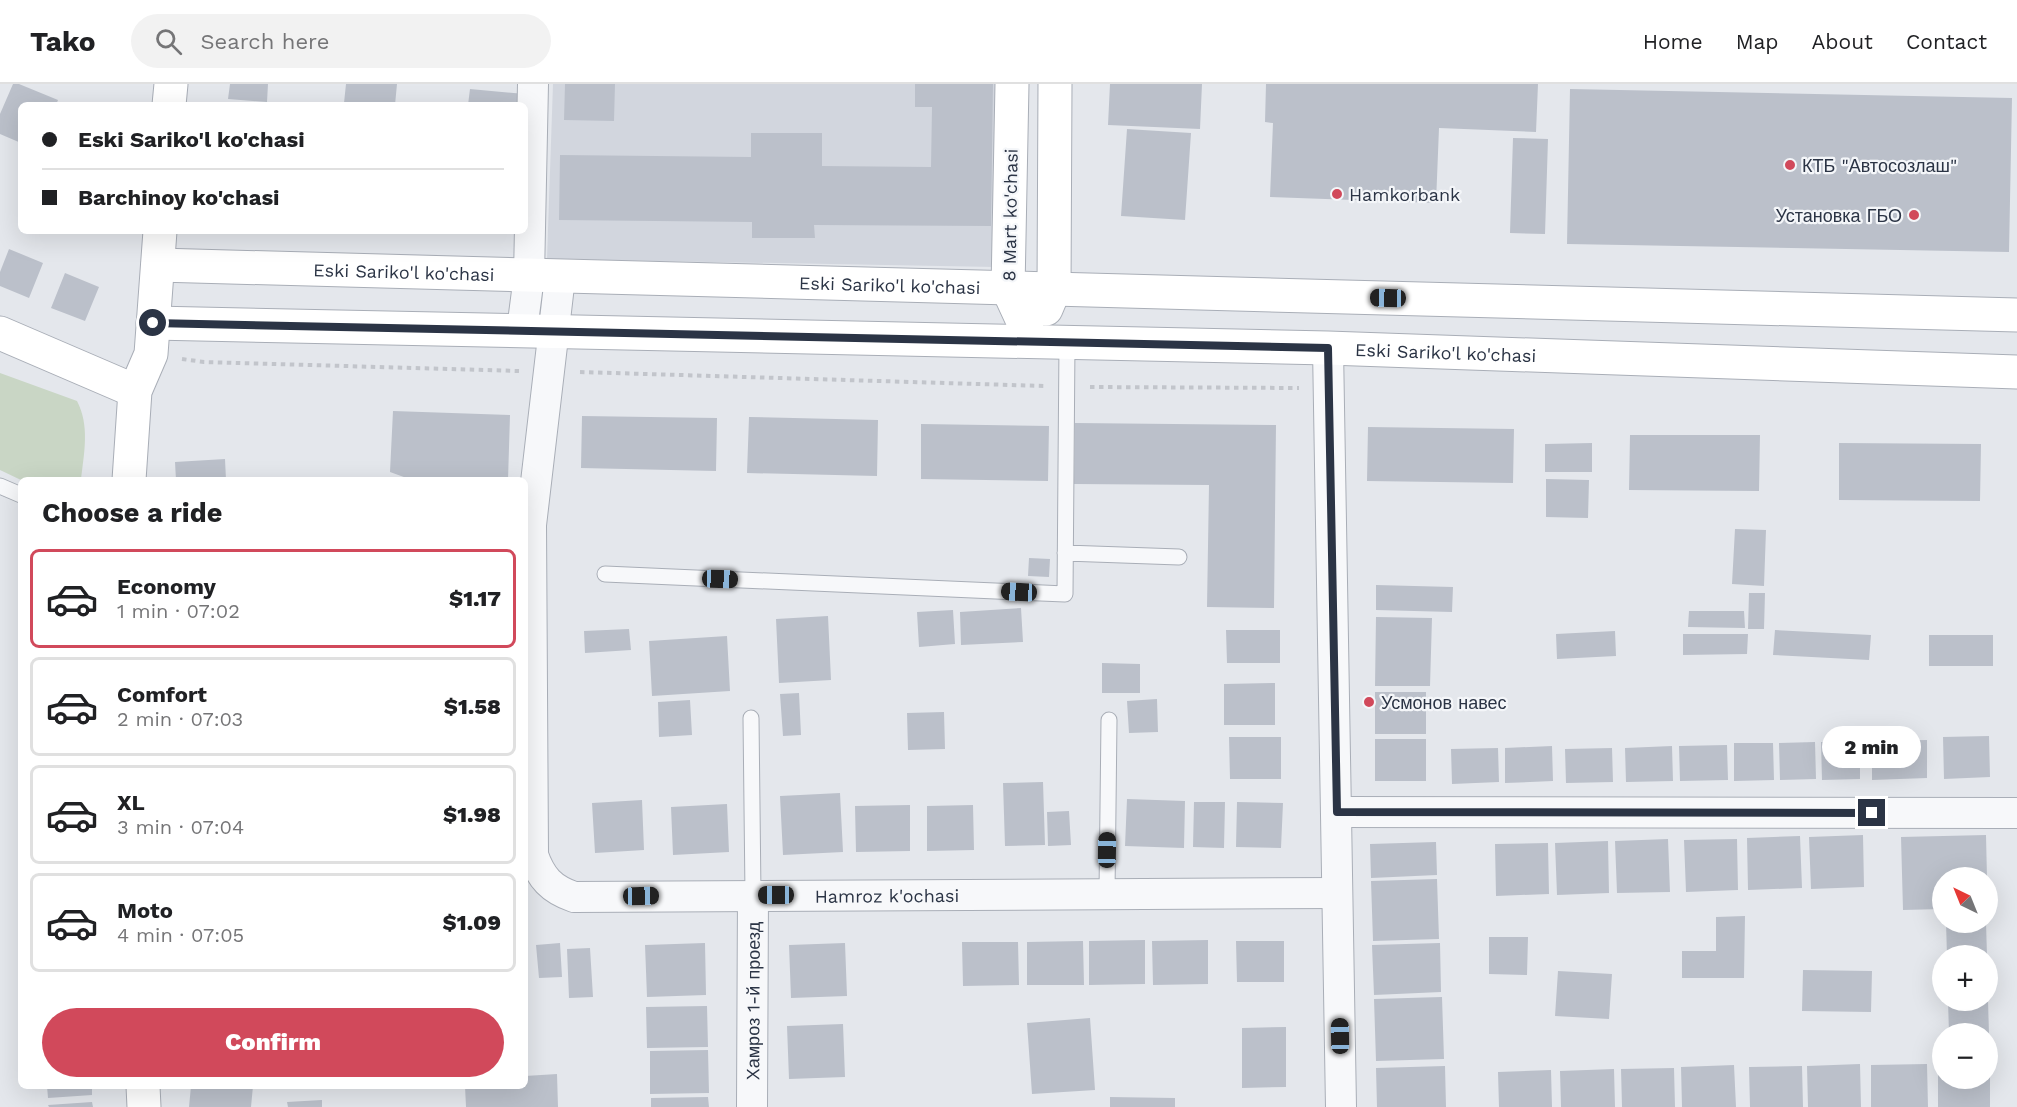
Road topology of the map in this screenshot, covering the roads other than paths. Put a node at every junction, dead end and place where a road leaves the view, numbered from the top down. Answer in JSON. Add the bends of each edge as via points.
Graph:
{"nodes":[{"id":1,"x":171,"y":84,"type":"edge"},
{"id":2,"x":532,"y":84,"type":"edge"},
{"id":3,"x":1012,"y":84,"type":"edge"},
{"id":4,"x":1056,"y":84,"type":"edge"},
{"id":5,"x":169,"y":102,"type":"edge"},
{"id":6,"x":160,"y":234,"type":"edge"},
{"id":7,"x":158,"y":265,"type":"junction"},
{"id":8,"x":545,"y":276,"type":"junction"},
{"id":9,"x":1008,"y":289,"type":"junction"},
{"id":10,"x":1054,"y":290,"type":"junction"},
{"id":11,"x":2017,"y":315,"type":"edge"},
{"id":12,"x":538,"y":330,"type":"junction"},
{"id":13,"x":0,"y":333,"type":"edge"},
{"id":14,"x":152,"y":338,"type":"junction"},
{"id":15,"x":1032,"y":341,"type":"junction"},
{"id":16,"x":1067,"y":343,"type":"junction"},
{"id":17,"x":1328,"y":348,"type":"junction"},
{"id":18,"x":2017,"y":372,"type":"edge"},
{"id":19,"x":135,"y":391,"type":"junction"},
{"id":20,"x":129,"y":477,"type":"edge"},
{"id":21,"x":0,"y":486,"type":"edge"},
{"id":22,"x":18,"y":494,"type":"edge"},
{"id":23,"x":1065,"y":553,"type":"junction"},
{"id":24,"x":1179,"y":557,"type":"dead end"},
{"id":25,"x":605,"y":574,"type":"dead end"},
{"id":26,"x":751,"y":718,"type":"dead end"},
{"id":27,"x":1109,"y":720,"type":"dead end"},
{"id":28,"x":1337,"y":812,"type":"junction"},
{"id":29,"x":2017,"y":813,"type":"edge"},
{"id":30,"x":1107,"y":893,"type":"junction"},
{"id":31,"x":1337,"y":893,"type":"junction"},
{"id":32,"x":753,"y":895,"type":"junction"},
{"id":33,"x":143,"y":1089,"type":"edge"},
{"id":34,"x":144,"y":1107,"type":"edge"},
{"id":35,"x":752,"y":1107,"type":"edge"},
{"id":36,"x":1341,"y":1107,"type":"edge"}],
"edges":[{"from":1,"to":5,"type":"main road"},
{"from":2,"to":8,"type":"street","name":"Hamroz k'ochasi"},
{"from":3,"to":9,"type":"main road","name":"8 Mart ko'chasi"},
{"from":4,"to":10,"type":"main road"},
{"from":6,"to":7,"type":"main road"},
{"from":7,"to":8,"type":"main road","name":"Eski Sariko'l ko'chasi"},
{"from":7,"to":14,"type":"main road"},
{"from":8,"to":9,"type":"main road","name":"Eski Sariko'l ko'chasi"},
{"from":8,"to":12,"type":"street","name":"Hamroz k'ochasi"},
{"from":9,"to":10,"type":"main road","name":"Eski Sariko'l ko'chasi"},
{"from":9,"to":15,"type":"main road","name":"8 Mart ko'chasi"},
{"from":10,"to":11,"type":"main road","name":"Eski Sariko'l ko'chasi"},
{"from":10,"to":15,"type":"main road"},
{"from":12,"to":14,"type":"main road","name":"Eski Sariko'l ko'chasi"},
{"from":12,"to":15,"type":"main road","name":"Eski Sariko'l ko'chasi"},
{"from":12,"to":32,"type":"street","name":"Hamroz k'ochasi","via":[[548,372],[531,525],[533,855],[539,870],[559,892],[574,897]]},
{"from":13,"to":19,"type":"main road"},
{"from":14,"to":19,"type":"main road"},
{"from":15,"to":16,"type":"main road","name":"Eski Sariko'l ko'chasi"},
{"from":16,"to":17,"type":"main road","name":"Eski Sariko'l ko'chasi"},
{"from":16,"to":23,"type":"lane"},
{"from":17,"to":18,"type":"main road","name":"Eski Sariko'l ko'chasi"},
{"from":17,"to":28,"type":"street"},
{"from":19,"to":20,"type":"main road"},
{"from":21,"to":22,"type":"lane"},
{"from":23,"to":24,"type":"lane"},
{"from":23,"to":25,"type":"lane","via":[[1065,594]]},
{"from":26,"to":32,"type":"lane"},
{"from":27,"to":30,"type":"lane"},
{"from":28,"to":29,"type":"street"},
{"from":28,"to":31,"type":"street"},
{"from":30,"to":31,"type":"street","name":"Hamroz k'ochasi"},
{"from":30,"to":32,"type":"street","name":"Hamroz k'ochasi"},
{"from":31,"to":36,"type":"street"},
{"from":32,"to":35,"type":"street","name":"Хамроз 1-й проезд"},
{"from":33,"to":34,"type":"main road"}]}
